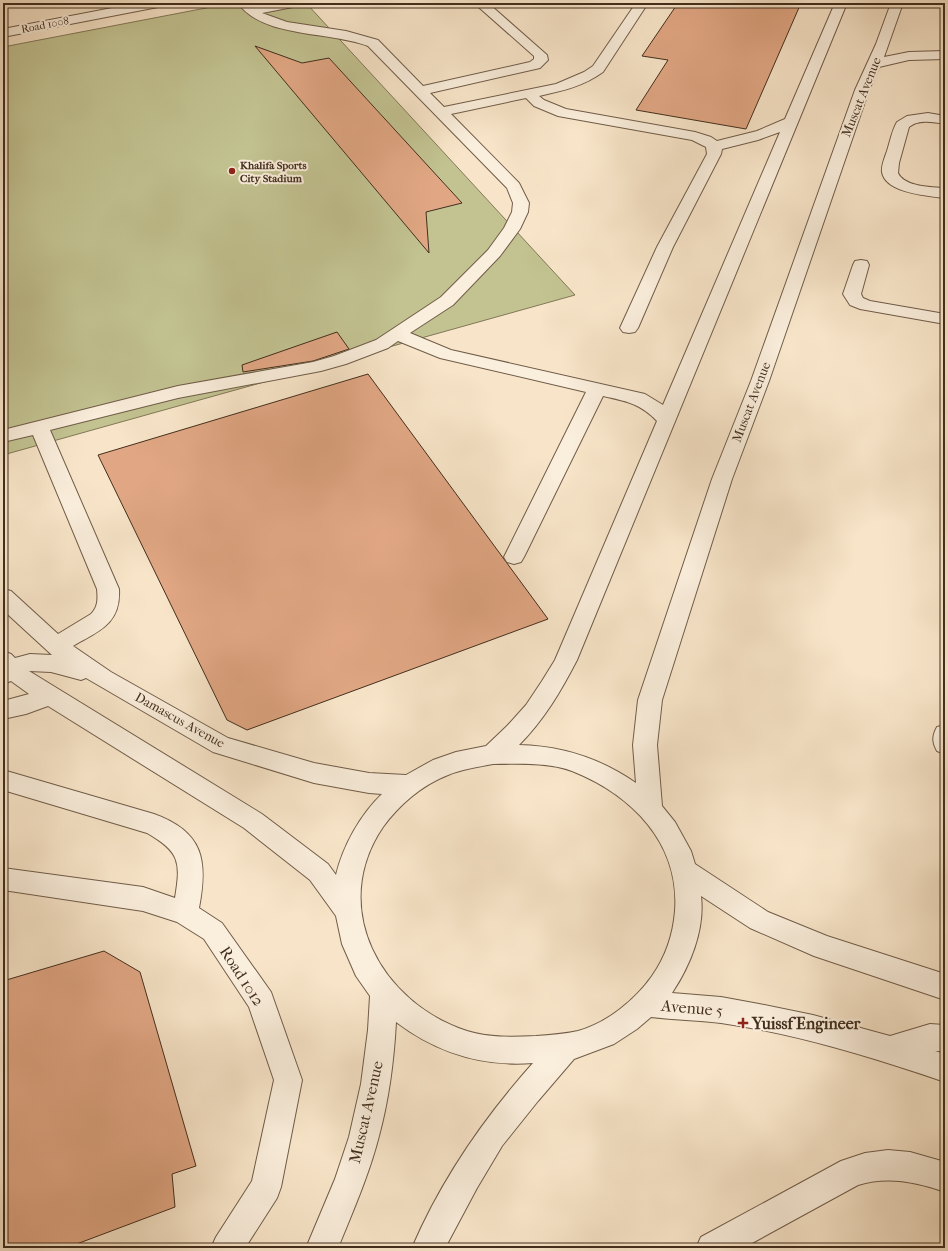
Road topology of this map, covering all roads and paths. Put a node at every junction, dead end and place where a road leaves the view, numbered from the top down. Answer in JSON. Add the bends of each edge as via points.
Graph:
{"nodes":[{"id":1,"x":158,"y":3,"type":"edge"},
{"id":2,"x":294,"y":3,"type":"edge"},
{"id":3,"x":480,"y":3,"type":"edge"},
{"id":4,"x":642,"y":3,"type":"edge"},
{"id":5,"x":841,"y":3,"type":"edge"},
{"id":6,"x":897,"y":3,"type":"edge"},
{"id":7,"x":248,"y":7,"type":"edge"},
{"id":8,"x":3,"y":33,"type":"edge"},
{"id":9,"x":897,"y":38,"type":"junction"},
{"id":10,"x":945,"y":54,"type":"edge"},
{"id":11,"x":874,"y":64,"type":"junction"},
{"id":12,"x":421,"y":91,"type":"junction"},
{"id":13,"x":529,"y":94,"type":"junction"},
{"id":14,"x":442,"y":112,"type":"junction"},
{"id":15,"x":945,"y":120,"type":"edge"},
{"id":16,"x":790,"y":122,"type":"junction"},
{"id":17,"x":713,"y":146,"type":"junction"},
{"id":18,"x":945,"y":193,"type":"edge"},
{"id":19,"x":861,"y":265,"type":"dead end"},
{"id":20,"x":945,"y":319,"type":"edge"},
{"id":21,"x":629,"y":328,"type":"dead end"},
{"id":22,"x":398,"y":334,"type":"junction"},
{"id":23,"x":597,"y":388,"type":"junction"},
{"id":24,"x":666,"y":420,"type":"junction"},
{"id":25,"x":39,"y":427,"type":"junction"},
{"id":26,"x":4,"y":434,"type":"edge"},
{"id":27,"x":514,"y":557,"type":"dead end"},
{"id":28,"x":3,"y":597,"type":"edge"},
{"id":29,"x":56,"y":646,"type":"junction"},
{"id":30,"x":6,"y":667,"type":"edge"},
{"id":31,"x":103,"y":678,"type":"junction"},
{"id":32,"x":49,"y":696,"type":"junction"},
{"id":33,"x":3,"y":710,"type":"edge"},
{"id":34,"x":945,"y":734,"type":"edge"},
{"id":35,"x":945,"y":744,"type":"edge"},
{"id":36,"x":492,"y":754,"type":"junction"},
{"id":37,"x":3,"y":780,"type":"edge"},
{"id":38,"x":409,"y":786,"type":"junction"},
{"id":39,"x":650,"y":809,"type":"junction"},
{"id":40,"x":684,"y":871,"type":"junction"},
{"id":41,"x":3,"y":880,"type":"edge"},
{"id":42,"x":347,"y":910,"type":"junction"},
{"id":43,"x":185,"y":913,"type":"junction"},
{"id":44,"x":945,"y":987,"type":"edge"},
{"id":45,"x":384,"y":993,"type":"junction"},
{"id":46,"x":647,"y":1004,"type":"junction"},
{"id":47,"x":945,"y":1038,"type":"edge"},
{"id":48,"x":566,"y":1047,"type":"junction"},
{"id":49,"x":892,"y":1049,"type":"junction"},
{"id":50,"x":945,"y":1068,"type":"edge"},
{"id":51,"x":945,"y":1177,"type":"edge"},
{"id":52,"x":227,"y":1248,"type":"edge"},
{"id":53,"x":322,"y":1248,"type":"edge"},
{"id":54,"x":428,"y":1248,"type":"edge"},
{"id":55,"x":712,"y":1248,"type":"edge"}],
"edges":[{"from":1,"to":8,"type":"street","name":"Road 1008"},
{"from":2,"to":7,"type":"street"},
{"from":3,"to":12,"type":"street","via":[[540,55],[540,63]]},
{"from":4,"to":13,"type":"street","via":[[600,66],[591,75],[556,88]]},
{"from":5,"to":16,"type":"street"},
{"from":6,"to":9,"type":"street","name":"Muscat Avenue"},
{"from":7,"to":12,"type":"street","via":[[258,16],[274,23],[366,40],[378,47]]},
{"from":9,"to":10,"type":"street"},
{"from":9,"to":11,"type":"street","name":"Muscat Avenue"},
{"from":10,"to":11,"type":"street","via":[[909,55]]},
{"from":11,"to":39,"type":"street","name":"Muscat Avenue","via":[[862,90],[760,381],[722,480],[650,700],[645,745]]},
{"from":12,"to":14,"type":"street"},
{"from":13,"to":14,"type":"street"},
{"from":13,"to":17,"type":"street","via":[[539,103],[562,113],[695,136]]},
{"from":14,"to":22,"type":"street","via":[[514,186],[521,203],[520,212],[512,229],[494,253],[447,301]]},
{"from":15,"to":18,"type":"street","via":[[924,117],[906,121],[902,125],[890,171],[893,179],[903,186]]},
{"from":16,"to":17,"type":"street","via":[[753,137]]},
{"from":16,"to":24,"type":"street"},
{"from":17,"to":21,"type":"street","via":[[714,154],[665,247]]},
{"from":19,"to":20,"type":"street","via":[[852,294],[856,301]]},
{"from":22,"to":23,"type":"street","via":[[446,354]]},
{"from":22,"to":25,"type":"street","via":[[363,352],[315,367],[178,392]]},
{"from":23,"to":24,"type":"street","via":[[638,398],[655,408]]},
{"from":23,"to":27,"type":"street"},
{"from":24,"to":36,"type":"street","via":[[552,688],[514,735]]},
{"from":25,"to":26,"type":"street"},
{"from":25,"to":29,"type":"street","via":[[108,589],[109,598],[107,608],[99,621]]},
{"from":28,"to":29,"type":"street","name":"Damascus Avenue"},
{"from":29,"to":31,"type":"street","name":"Damascus Avenue"},
{"from":30,"to":31,"type":"street","via":[[32,662],[54,663]]},
{"from":30,"to":32,"type":"street"},
{"from":31,"to":38,"type":"street","name":"Damascus Avenue","via":[[221,745],[314,773],[369,783]]},
{"from":32,"to":33,"type":"street"},
{"from":32,"to":42,"type":"street","via":[[253,821],[319,872]]},
{"from":34,"to":35,"type":"street"},
{"from":36,"to":38,"type":"street","via":[[434,770]]},
{"from":36,"to":39,"type":"street","via":[[536,754],[578,764],[617,782]]},
{"from":37,"to":43,"type":"street","via":[[154,825],[178,839],[186,850],[192,872]]},
{"from":38,"to":42,"type":"street","via":[[381,810],[361,840],[349,874]]},
{"from":39,"to":40,"type":"street","via":[[676,848]]},
{"from":40,"to":44,"type":"street","via":[[759,920],[823,947]]},
{"from":40,"to":46,"type":"street","via":[[689,897],[688,926],[680,954],[667,980]]},
{"from":41,"to":43,"type":"street","name":"Road 1012","via":[[143,899]]},
{"from":42,"to":45,"type":"street","via":[[353,940],[362,961]]},
{"from":43,"to":52,"type":"street","name":"Road 1012","via":[[213,932],[261,1001],[288,1080],[266,1187]]},
{"from":45,"to":48,"type":"street","via":[[408,1015],[436,1032],[467,1044],[500,1051]]},
{"from":45,"to":53,"type":"street","name":"Muscat Avenue","via":[[382,1040],[364,1137]]},
{"from":46,"to":48,"type":"street","via":[[624,1023],[596,1038]]},
{"from":46,"to":49,"type":"street","name":"Avenue 5","via":[[731,1012]]},
{"from":47,"to":49,"type":"street","via":[[930,1037]]},
{"from":48,"to":54,"type":"street","via":[[528,1090],[492,1137],[455,1194]]},
{"from":49,"to":50,"type":"street","name":"Avenue 5"},
{"from":51,"to":55,"type":"street","via":[[899,1164],[867,1166]]}]}
